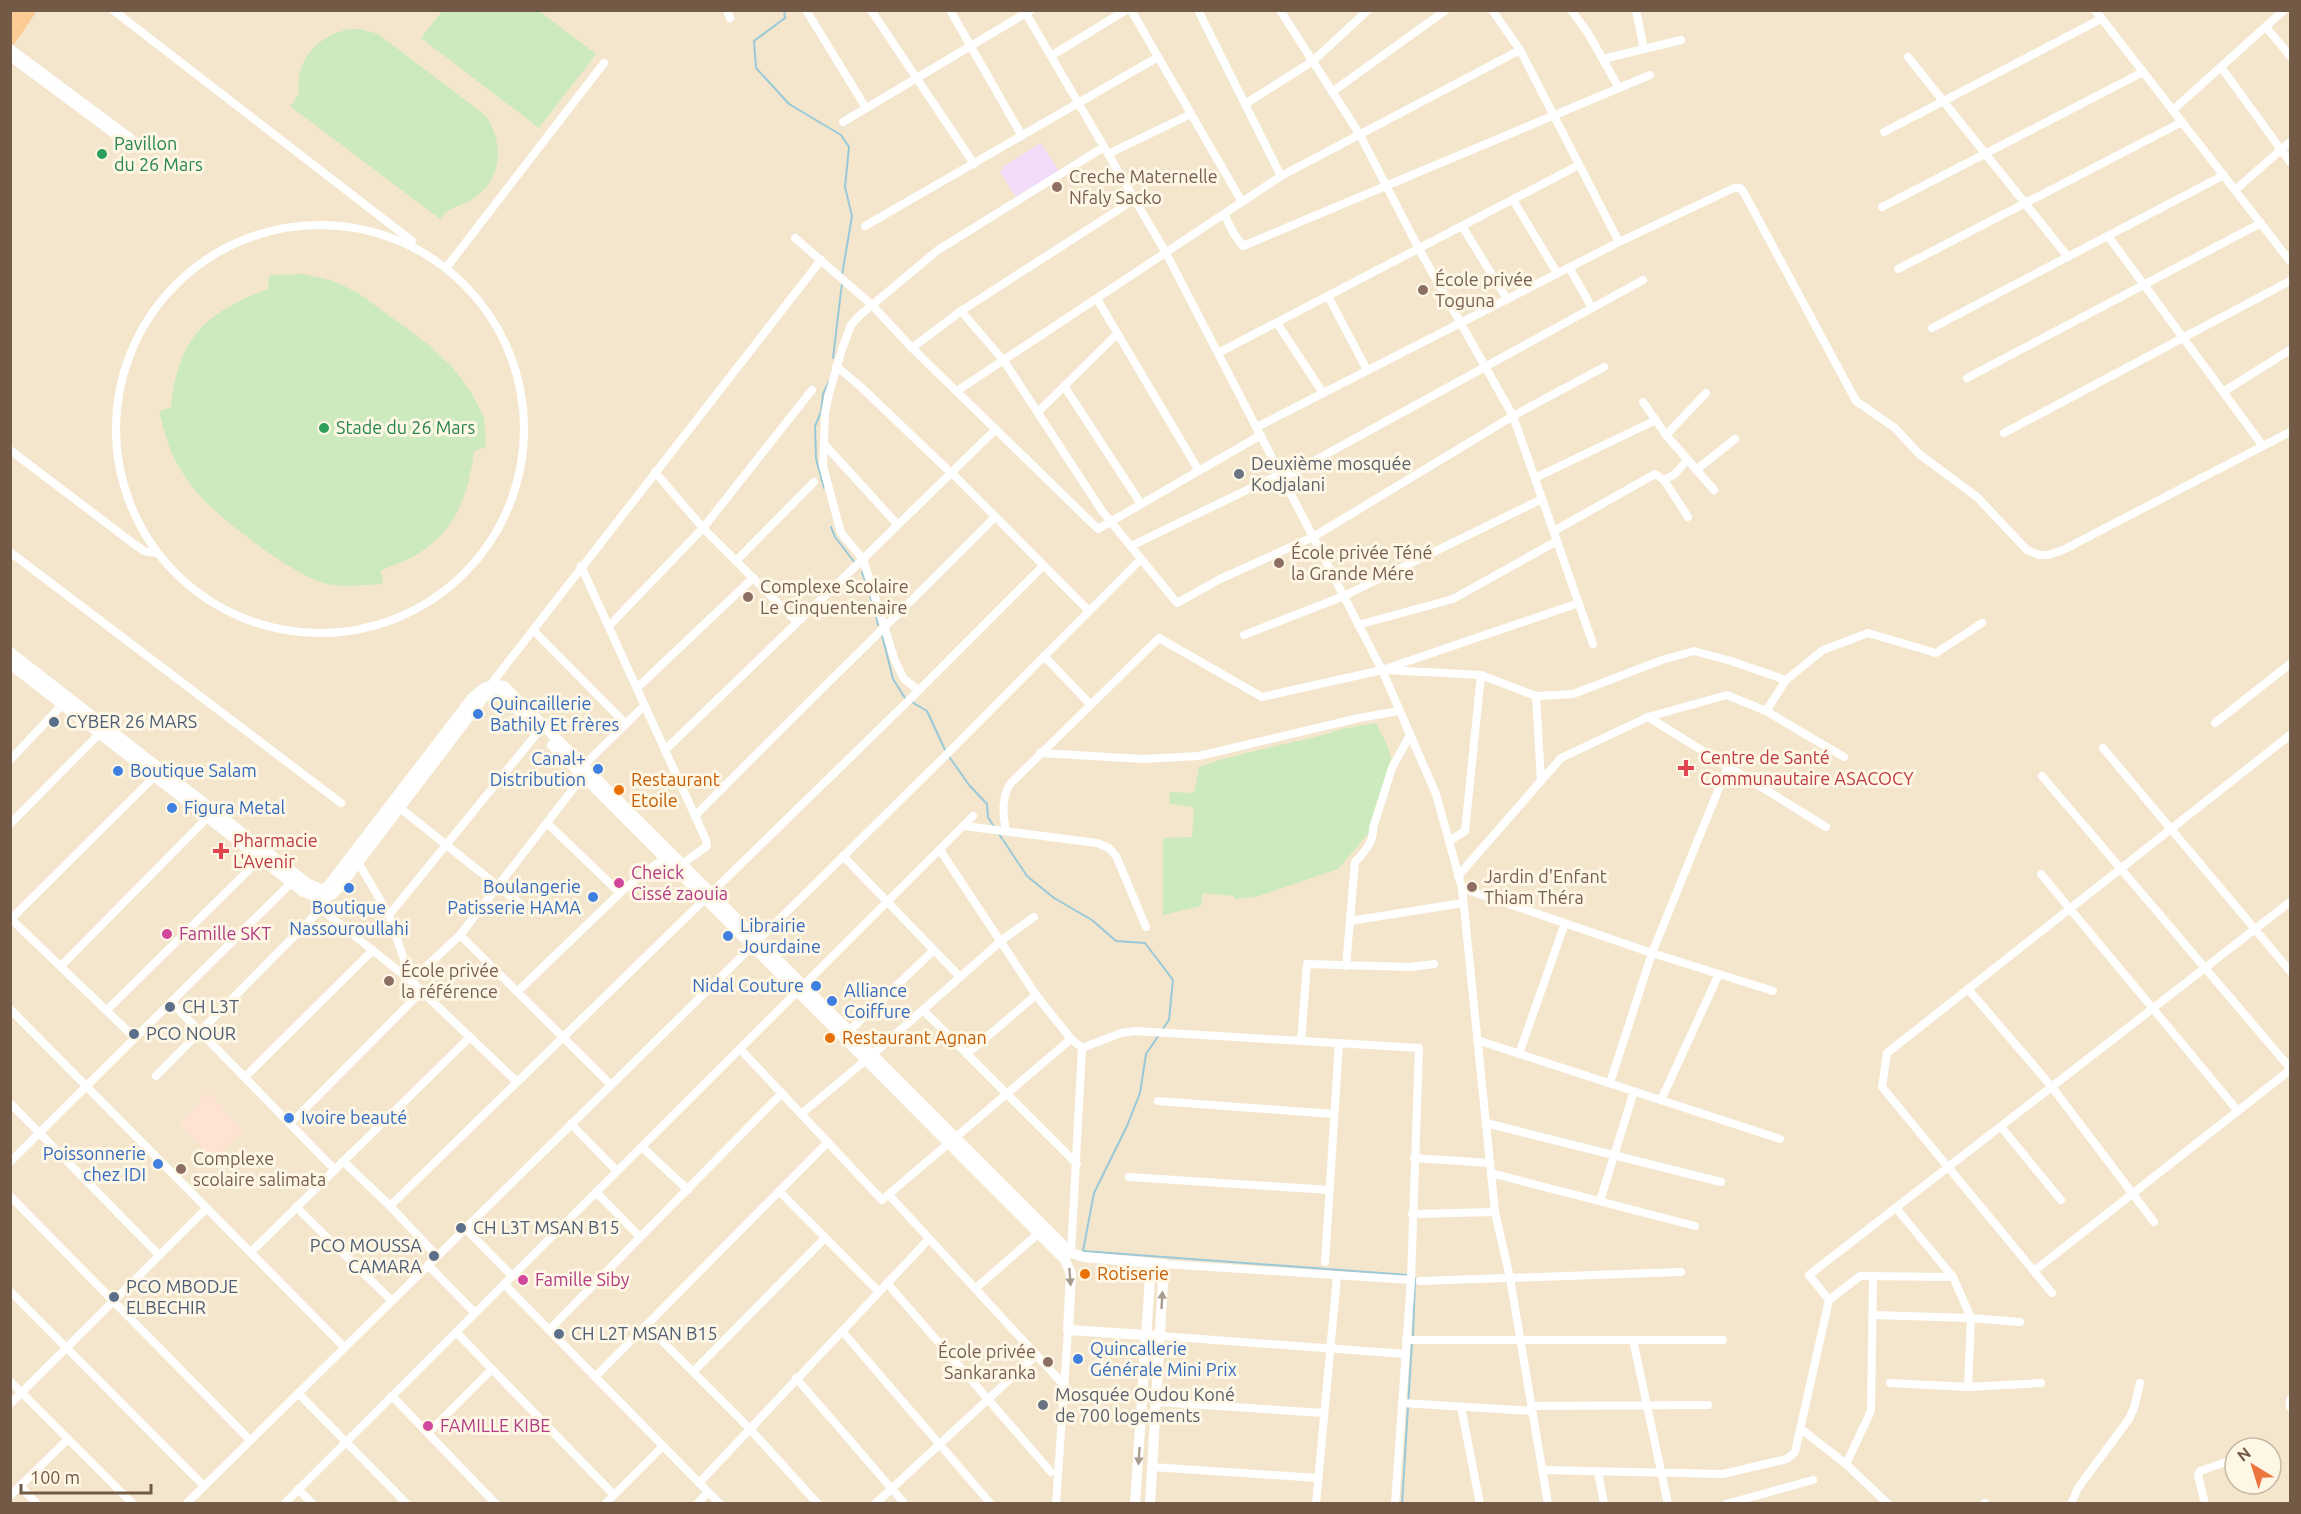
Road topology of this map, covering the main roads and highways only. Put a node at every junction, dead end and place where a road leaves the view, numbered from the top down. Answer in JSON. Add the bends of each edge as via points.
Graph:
{"nodes":[{"id":1,"x":15,"y":10,"type":"edge"},
{"id":2,"x":29,"y":10,"type":"edge"},
{"id":3,"x":10,"y":16,"type":"edge"},
{"id":4,"x":10,"y":38,"type":"edge"}],
"edges":[{"from":1,"to":3,"type":"highway"},
{"from":2,"to":4,"type":"highway"}]}
